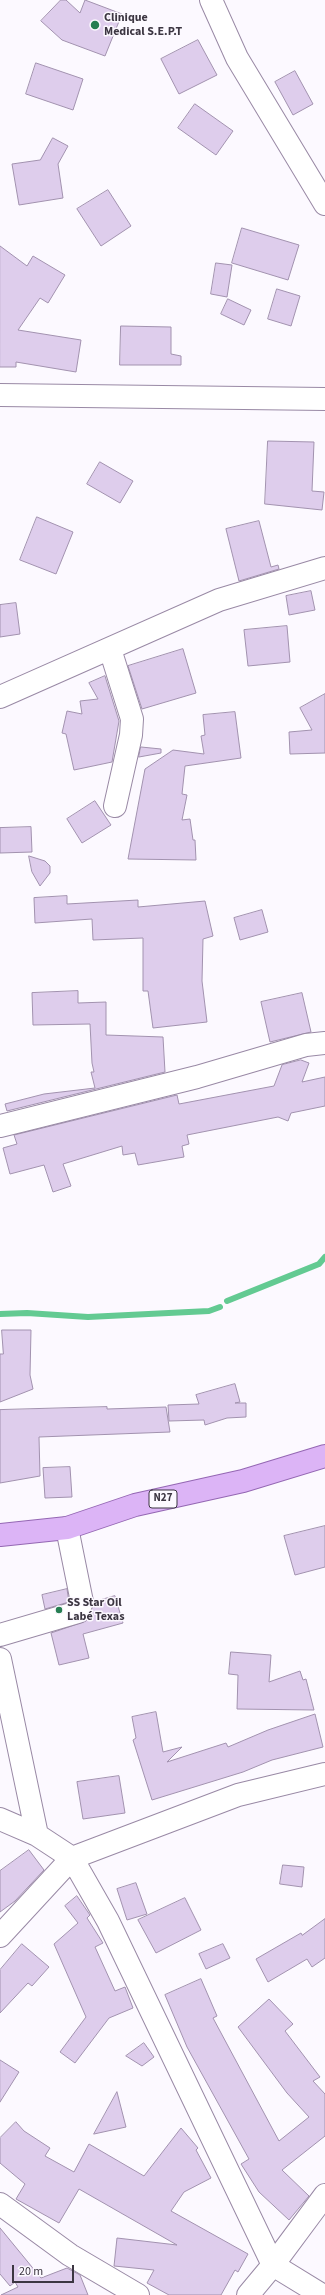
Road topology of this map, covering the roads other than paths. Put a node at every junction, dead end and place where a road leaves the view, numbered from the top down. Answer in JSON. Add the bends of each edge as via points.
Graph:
{"nodes":[{"id":1,"x":211,"y":0,"type":"edge"},
{"id":2,"x":325,"y":204,"type":"edge"},
{"id":3,"x":0,"y":395,"type":"edge"},
{"id":4,"x":325,"y":399,"type":"edge"},
{"id":5,"x":325,"y":568,"type":"edge"},
{"id":6,"x":110,"y":649,"type":"junction"},
{"id":7,"x":0,"y":697,"type":"edge"},
{"id":8,"x":115,"y":806,"type":"dead end"},
{"id":9,"x":325,"y":1043,"type":"edge"},
{"id":10,"x":0,"y":1126,"type":"edge"},
{"id":11,"x":325,"y":1456,"type":"edge"},
{"id":12,"x":67,"y":1528,"type":"junction"},
{"id":13,"x":0,"y":1535,"type":"edge"},
{"id":14,"x":0,"y":1635,"type":"edge"},
{"id":15,"x":0,"y":1659,"type":"edge"},
{"id":16,"x":325,"y":1774,"type":"edge"},
{"id":17,"x":0,"y":1819,"type":"edge"},
{"id":18,"x":37,"y":1835,"type":"junction"},
{"id":19,"x":72,"y":1858,"type":"junction"},
{"id":20,"x":0,"y":1936,"type":"edge"},
{"id":21,"x":325,"y":2195,"type":"edge"},
{"id":22,"x":0,"y":2204,"type":"edge"},
{"id":23,"x":273,"y":2265,"type":"junction"},
{"id":24,"x":138,"y":2295,"type":"edge"},
{"id":25,"x":248,"y":2295,"type":"edge"},
{"id":26,"x":322,"y":2295,"type":"edge"}],
"edges":[{"from":1,"to":2,"type":"street","via":[[237,58]]},
{"from":3,"to":4,"type":"street"},
{"from":5,"to":6,"type":"street","via":[[219,600]]},
{"from":6,"to":7,"type":"street"},
{"from":6,"to":8,"type":"street","via":[[132,719],[131,735]]},
{"from":9,"to":10,"type":"street","via":[[306,1045],[197,1077]]},
{"from":11,"to":12,"type":"main road","number":"N27","via":[[243,1481],[135,1505]]},
{"from":12,"to":13,"type":"main road","number":"N27"},
{"from":12,"to":14,"type":"street","via":[[82,1602],[78,1612]]},
{"from":15,"to":18,"type":"street"},
{"from":16,"to":19,"type":"street","via":[[238,1795]]},
{"from":17,"to":18,"type":"street"},
{"from":18,"to":19,"type":"street"},
{"from":19,"to":20,"type":"street"},
{"from":19,"to":23,"type":"street","via":[[108,1921]]},
{"from":21,"to":23,"type":"street"},
{"from":22,"to":24,"type":"street","via":[[70,2256]]},
{"from":23,"to":25,"type":"street"},
{"from":23,"to":26,"type":"street"}]}
